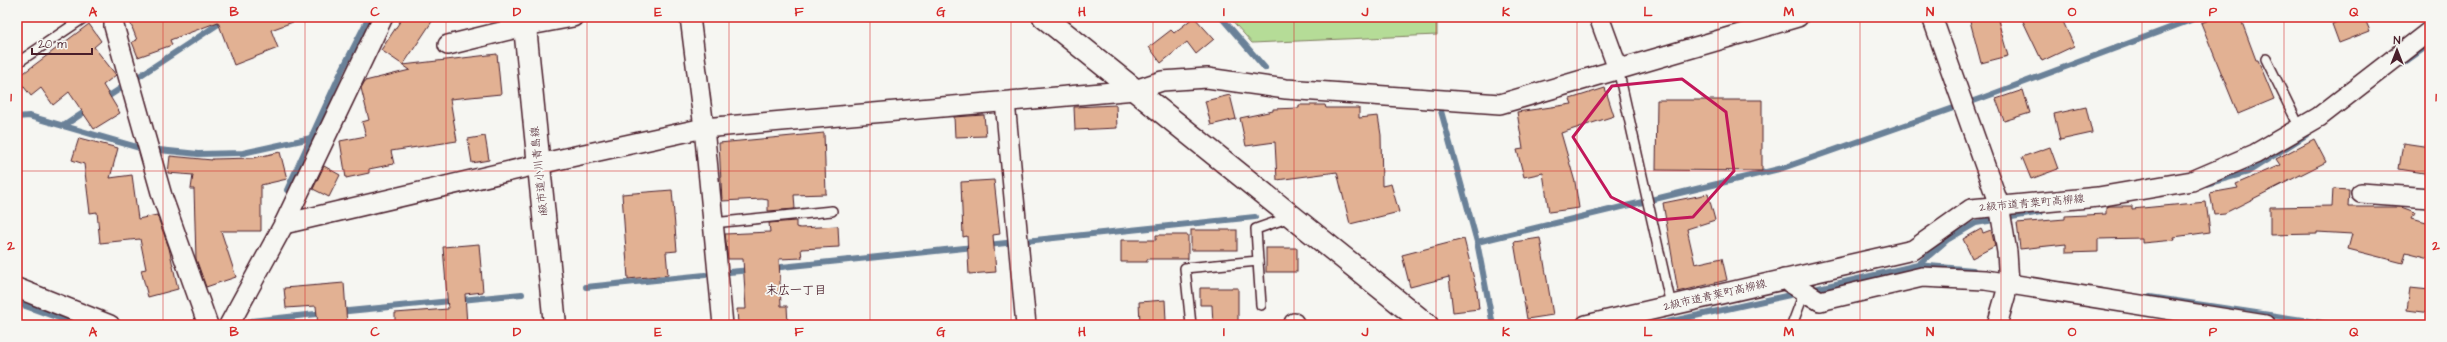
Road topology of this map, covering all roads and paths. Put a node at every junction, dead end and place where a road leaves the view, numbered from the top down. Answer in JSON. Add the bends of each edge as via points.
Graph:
{"nodes":[{"id":1,"x":85,"y":17,"type":"edge"},
{"id":2,"x":114,"y":17,"type":"edge"},
{"id":3,"x":383,"y":17,"type":"edge"},
{"id":4,"x":573,"y":17,"type":"edge"},
{"id":5,"x":690,"y":17,"type":"edge"},
{"id":6,"x":1044,"y":17,"type":"edge"},
{"id":7,"x":1599,"y":17,"type":"edge"},
{"id":8,"x":1798,"y":17,"type":"edge"},
{"id":9,"x":1932,"y":17,"type":"edge"},
{"id":10,"x":524,"y":21,"type":"edge"},
{"id":11,"x":2430,"y":31,"type":"edge"},
{"id":12,"x":448,"y":45,"type":"dead end"},
{"id":13,"x":2266,"y":59,"type":"dead end"},
{"id":14,"x":17,"y":63,"type":"edge"},
{"id":15,"x":1618,"y":69,"type":"junction"},
{"id":16,"x":1135,"y":90,"type":"junction"},
{"id":17,"x":1005,"y":102,"type":"junction"},
{"id":18,"x":704,"y":128,"type":"junction"},
{"id":19,"x":2300,"y":128,"type":"junction"},
{"id":20,"x":538,"y":164,"type":"junction"},
{"id":21,"x":2361,"y":193,"type":"dead end"},
{"id":22,"x":2430,"y":198,"type":"edge"},
{"id":23,"x":1999,"y":204,"type":"junction"},
{"id":24,"x":832,"y":212,"type":"dead end"},
{"id":25,"x":1292,"y":216,"type":"junction"},
{"id":26,"x":713,"y":223,"type":"junction"},
{"id":27,"x":284,"y":224,"type":"junction"},
{"id":28,"x":1258,"y":261,"type":"junction"},
{"id":29,"x":2009,"y":275,"type":"junction"},
{"id":30,"x":1784,"y":279,"type":"junction"},
{"id":31,"x":17,"y":288,"type":"edge"},
{"id":32,"x":1814,"y":297,"type":"junction"},
{"id":33,"x":1261,"y":305,"type":"dead end"},
{"id":34,"x":1671,"y":305,"type":"junction"},
{"id":35,"x":110,"y":325,"type":"edge"},
{"id":36,"x":208,"y":325,"type":"edge"},
{"id":37,"x":229,"y":325,"type":"edge"},
{"id":38,"x":556,"y":325,"type":"edge"},
{"id":39,"x":723,"y":325,"type":"edge"},
{"id":40,"x":1026,"y":325,"type":"edge"},
{"id":41,"x":1191,"y":325,"type":"edge"},
{"id":42,"x":1427,"y":325,"type":"edge"},
{"id":43,"x":1586,"y":325,"type":"edge"},
{"id":44,"x":1792,"y":325,"type":"edge"},
{"id":45,"x":1997,"y":325,"type":"edge"},
{"id":46,"x":2265,"y":325,"type":"edge"}],
"edges":[{"from":1,"to":14,"type":"lane"},
{"from":2,"to":36,"type":"street","via":[[114,26],[162,196]]},
{"from":3,"to":27,"type":"street"},
{"from":4,"to":10,"type":"street"},
{"from":5,"to":18,"type":"street"},
{"from":6,"to":16,"type":"street"},
{"from":7,"to":15,"type":"street"},
{"from":8,"to":15,"type":"street"},
{"from":9,"to":23,"type":"street"},
{"from":10,"to":12,"type":"street"},
{"from":10,"to":20,"type":"street","name":"1級市道小川青島線"},
{"from":11,"to":19,"type":"street","name":"2級市道青葉町高柳線"},
{"from":13,"to":19,"type":"lane"},
{"from":15,"to":16,"type":"street","via":[[1500,104],[1286,89],[1207,78],[1162,81]]},
{"from":15,"to":34,"type":"lane"},
{"from":16,"to":17,"type":"street"},
{"from":16,"to":25,"type":"street"},
{"from":17,"to":18,"type":"street"},
{"from":17,"to":40,"type":"street"},
{"from":18,"to":20,"type":"street"},
{"from":18,"to":26,"type":"street"},
{"from":19,"to":23,"type":"street","name":"2級市道青葉町高柳線","via":[[2255,154],[2192,181],[2098,197]]},
{"from":20,"to":27,"type":"street"},
{"from":20,"to":38,"type":"street","name":"1級市道小川青島線"},
{"from":21,"to":22,"type":"street"},
{"from":23,"to":29,"type":"street"},
{"from":23,"to":30,"type":"street","name":"2級市道青葉町高柳線","via":[[1971,208],[1913,250]]},
{"from":24,"to":26,"type":"lane"},
{"from":25,"to":28,"type":"lane","via":[[1256,229]]},
{"from":25,"to":42,"type":"street"},
{"from":26,"to":39,"type":"street"},
{"from":27,"to":37,"type":"street"},
{"from":28,"to":33,"type":"lane"},
{"from":28,"to":41,"type":"lane","via":[[1185,268]]},
{"from":29,"to":32,"type":"street","via":[[1922,277],[1820,301]]},
{"from":29,"to":45,"type":"street"},
{"from":29,"to":46,"type":"street"},
{"from":30,"to":32,"type":"street"},
{"from":30,"to":34,"type":"street","name":"2級市道青葉町高柳線"},
{"from":31,"to":35,"type":"street"},
{"from":32,"to":44,"type":"lane","via":[[1801,300]]},
{"from":34,"to":43,"type":"street","name":"2級市道青葉町高柳線"}]}
